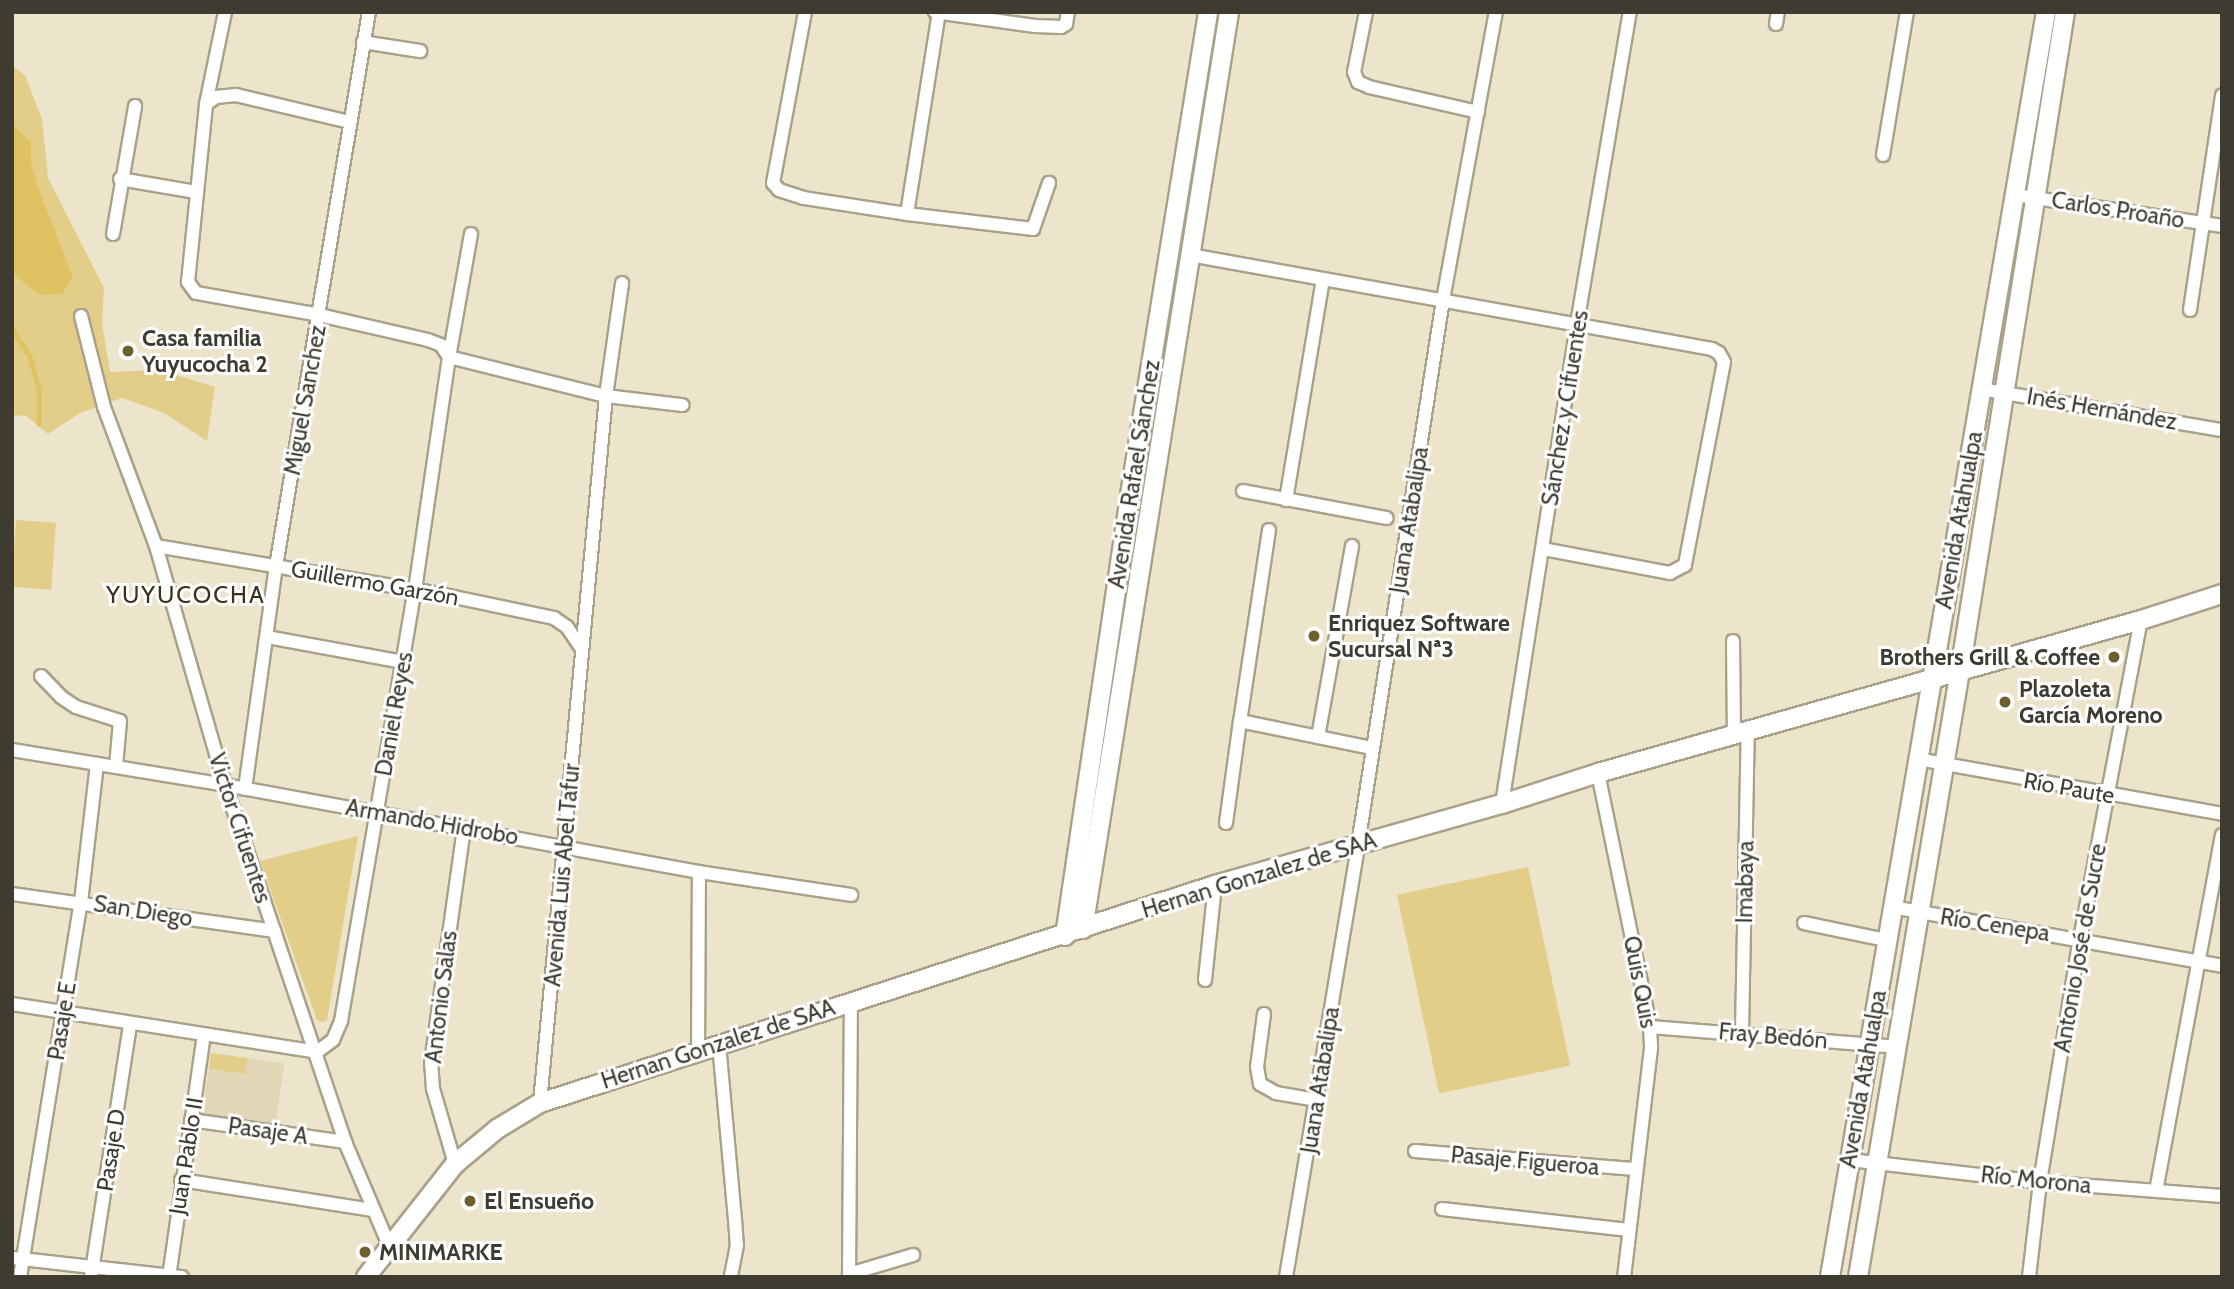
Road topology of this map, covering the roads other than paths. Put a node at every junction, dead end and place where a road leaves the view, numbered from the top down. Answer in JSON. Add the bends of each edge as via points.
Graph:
{"nodes":[{"id":1,"x":225,"y":12,"type":"edge"},
{"id":2,"x":369,"y":12,"type":"edge"},
{"id":3,"x":805,"y":12,"type":"edge"},
{"id":4,"x":938,"y":12,"type":"edge"},
{"id":5,"x":1208,"y":12,"type":"edge"},
{"id":6,"x":1229,"y":12,"type":"edge"},
{"id":7,"x":1366,"y":12,"type":"edge"},
{"id":8,"x":1496,"y":12,"type":"edge"},
{"id":9,"x":1630,"y":12,"type":"edge"},
{"id":10,"x":1907,"y":12,"type":"edge"},
{"id":11,"x":2046,"y":12,"type":"edge"},
{"id":12,"x":2065,"y":12,"type":"edge"},
{"id":13,"x":1067,"y":18,"type":"edge"},
{"id":14,"x":363,"y":42,"type":"junction"},
{"id":15,"x":420,"y":51,"type":"dead end"},
{"id":16,"x":2222,"y":95,"type":"edge"},
{"id":17,"x":206,"y":104,"type":"junction"},
{"id":18,"x":135,"y":106,"type":"dead end"},
{"id":19,"x":1478,"y":112,"type":"junction"},
{"id":20,"x":349,"y":122,"type":"junction"},
{"id":21,"x":1883,"y":155,"type":"dead end"},
{"id":22,"x":120,"y":179,"type":"junction"},
{"id":23,"x":1049,"y":183,"type":"dead end"},
{"id":24,"x":196,"y":192,"type":"junction"},
{"id":25,"x":2015,"y":195,"type":"junction"},
{"id":26,"x":2038,"y":198,"type":"junction"},
{"id":27,"x":907,"y":214,"type":"junction"},
{"id":28,"x":2202,"y":223,"type":"junction"},
{"id":29,"x":2222,"y":226,"type":"edge"},
{"id":30,"x":113,"y":233,"type":"dead end"},
{"id":31,"x":471,"y":233,"type":"dead end"},
{"id":32,"x":1190,"y":255,"type":"junction"},
{"id":33,"x":1323,"y":280,"type":"junction"},
{"id":34,"x":622,"y":283,"type":"dead end"},
{"id":35,"x":1443,"y":300,"type":"junction"},
{"id":36,"x":2190,"y":310,"type":"dead end"},
{"id":37,"x":320,"y":315,"type":"junction"},
{"id":38,"x":81,"y":316,"type":"dead end"},
{"id":39,"x":1577,"y":324,"type":"junction"},
{"id":40,"x":449,"y":358,"type":"junction"},
{"id":41,"x":1982,"y":389,"type":"junction"},
{"id":42,"x":2004,"y":392,"type":"junction"},
{"id":43,"x":606,"y":396,"type":"junction"},
{"id":44,"x":682,"y":405,"type":"dead end"},
{"id":45,"x":2222,"y":430,"type":"edge"},
{"id":46,"x":1243,"y":491,"type":"dead end"},
{"id":47,"x":1286,"y":500,"type":"junction"},
{"id":48,"x":1386,"y":518,"type":"dead end"},
{"id":49,"x":1269,"y":530,"type":"dead end"},
{"id":50,"x":1352,"y":545,"type":"dead end"},
{"id":51,"x":156,"y":546,"type":"junction"},
{"id":52,"x":1543,"y":549,"type":"junction"},
{"id":53,"x":276,"y":566,"type":"junction"},
{"id":54,"x":415,"y":590,"type":"junction"},
{"id":55,"x":2222,"y":594,"type":"edge"},
{"id":56,"x":2141,"y":620,"type":"junction"},
{"id":57,"x":267,"y":637,"type":"junction"},
{"id":58,"x":1734,"y":641,"type":"dead end"},
{"id":59,"x":581,"y":648,"type":"junction"},
{"id":60,"x":403,"y":662,"type":"junction"},
{"id":61,"x":1960,"y":671,"type":"junction"},
{"id":62,"x":41,"y":676,"type":"dead end"},
{"id":63,"x":1933,"y":679,"type":"junction"},
{"id":64,"x":1240,"y":721,"type":"junction"},
{"id":65,"x":1741,"y":734,"type":"junction"},
{"id":66,"x":1318,"y":737,"type":"junction"},
{"id":67,"x":1372,"y":748,"type":"junction"},
{"id":68,"x":12,"y":750,"type":"edge"},
{"id":69,"x":1917,"y":759,"type":"junction"},
{"id":70,"x":97,"y":764,"type":"junction"},
{"id":71,"x":1942,"y":765,"type":"junction"},
{"id":72,"x":116,"y":767,"type":"junction"},
{"id":73,"x":1598,"y":773,"type":"junction"},
{"id":74,"x":225,"y":785,"type":"junction"},
{"id":75,"x":245,"y":789,"type":"junction"},
{"id":76,"x":2107,"y":795,"type":"junction"},
{"id":77,"x":1502,"y":804,"type":"junction"},
{"id":78,"x":377,"y":813,"type":"junction"},
{"id":79,"x":2222,"y":814,"type":"edge"},
{"id":80,"x":1226,"y":823,"type":"dead end"},
{"id":81,"x":464,"y":828,"type":"junction"},
{"id":82,"x":2222,"y":835,"type":"edge"},
{"id":83,"x":1358,"y":845,"type":"junction"},
{"id":84,"x":566,"y":847,"type":"junction"},
{"id":85,"x":699,"y":872,"type":"junction"},
{"id":86,"x":1215,"y":886,"type":"junction"},
{"id":87,"x":12,"y":894,"type":"edge"},
{"id":88,"x":851,"y":895,"type":"dead end"},
{"id":89,"x":81,"y":902,"type":"junction"},
{"id":90,"x":1892,"y":907,"type":"junction"},
{"id":91,"x":1918,"y":912,"type":"junction"},
{"id":92,"x":1804,"y":923,"type":"dead end"},
{"id":93,"x":1083,"y":929,"type":"junction"},
{"id":94,"x":274,"y":931,"type":"junction"},
{"id":95,"x":1065,"y":936,"type":"junction"},
{"id":96,"x":2080,"y":939,"type":"junction"},
{"id":97,"x":1886,"y":940,"type":"junction"},
{"id":98,"x":2199,"y":962,"type":"junction"},
{"id":99,"x":2222,"y":966,"type":"edge"},
{"id":100,"x":1205,"y":980,"type":"dead end"},
{"id":101,"x":851,"y":1001,"type":"junction"},
{"id":102,"x":12,"y":1004,"type":"edge"},
{"id":103,"x":63,"y":1013,"type":"junction"},
{"id":104,"x":1264,"y":1014,"type":"dead end"},
{"id":105,"x":130,"y":1024,"type":"junction"},
{"id":106,"x":1650,"y":1027,"type":"junction"},
{"id":107,"x":1742,"y":1032,"type":"junction"},
{"id":108,"x":204,"y":1035,"type":"junction"},
{"id":109,"x":719,"y":1044,"type":"junction"},
{"id":110,"x":1869,"y":1045,"type":"junction"},
{"id":111,"x":1896,"y":1047,"type":"junction"},
{"id":112,"x":317,"y":1052,"type":"junction"},
{"id":113,"x":698,"y":1052,"type":"junction"},
{"id":114,"x":1317,"y":1100,"type":"junction"},
{"id":115,"x":540,"y":1102,"type":"junction"},
{"id":116,"x":191,"y":1120,"type":"junction"},
{"id":117,"x":345,"y":1142,"type":"junction"},
{"id":118,"x":1415,"y":1152,"type":"dead end"},
{"id":119,"x":1850,"y":1160,"type":"junction"},
{"id":120,"x":1876,"y":1162,"type":"junction"},
{"id":121,"x":455,"y":1164,"type":"junction"},
{"id":122,"x":1635,"y":1169,"type":"junction"},
{"id":123,"x":181,"y":1180,"type":"junction"},
{"id":124,"x":2040,"y":1182,"type":"junction"},
{"id":125,"x":2155,"y":1191,"type":"junction"},
{"id":126,"x":2222,"y":1196,"type":"edge"},
{"id":127,"x":1442,"y":1209,"type":"dead end"},
{"id":128,"x":372,"y":1210,"type":"junction"},
{"id":129,"x":1629,"y":1230,"type":"junction"},
{"id":130,"x":389,"y":1245,"type":"junction"},
{"id":131,"x":913,"y":1255,"type":"dead end"},
{"id":132,"x":18,"y":1259,"type":"edge"},
{"id":133,"x":92,"y":1271,"type":"edge"},
{"id":134,"x":173,"y":1276,"type":"edge"},
{"id":135,"x":849,"y":1276,"type":"edge"},
{"id":136,"x":20,"y":1277,"type":"edge"},
{"id":137,"x":366,"y":1277,"type":"edge"},
{"id":138,"x":731,"y":1277,"type":"edge"},
{"id":139,"x":1286,"y":1277,"type":"edge"},
{"id":140,"x":1624,"y":1277,"type":"edge"},
{"id":141,"x":1830,"y":1277,"type":"edge"},
{"id":142,"x":1858,"y":1277,"type":"edge"},
{"id":143,"x":2029,"y":1277,"type":"edge"}],
"edges":[{"from":1,"to":17,"type":"street"},
{"from":2,"to":14,"type":"street","name":"Miguel Sanchez"},
{"from":3,"to":27,"type":"street","via":[[773,183],[779,190],[803,198]]},
{"from":4,"to":13,"type":"street","via":[[1035,26]]},
{"from":4,"to":27,"type":"street"},
{"from":5,"to":95,"type":"street","name":"Avenida Rafael Sánchez"},
{"from":6,"to":32,"type":"street","name":"Avenida Rafael Sánchez"},
{"from":7,"to":19,"type":"street","via":[[1354,72],[1358,82]]},
{"from":8,"to":19,"type":"street","name":"Juana Atabalipa"},
{"from":9,"to":39,"type":"street","name":"Sánchez y Cifuentes"},
{"from":10,"to":21,"type":"street"},
{"from":11,"to":25,"type":"street","name":"Avenida Atahualpa"},
{"from":12,"to":26,"type":"street","name":"Avenida Atahualpa"},
{"from":14,"to":15,"type":"street"},
{"from":14,"to":20,"type":"street","name":"Miguel Sanchez"},
{"from":16,"to":28,"type":"street"},
{"from":17,"to":20,"type":"street","via":[[216,97],[236,95]]},
{"from":17,"to":24,"type":"street"},
{"from":18,"to":22,"type":"street"},
{"from":19,"to":35,"type":"street","name":"Juana Atabalipa"},
{"from":20,"to":37,"type":"street","name":"Miguel Sanchez"},
{"from":22,"to":24,"type":"street"},
{"from":22,"to":30,"type":"street"},
{"from":23,"to":27,"type":"street","via":[[1033,229]]},
{"from":24,"to":37,"type":"street","via":[[188,282],[196,293]]},
{"from":25,"to":26,"type":"street","name":"Carlos Proaño"},
{"from":25,"to":41,"type":"street","name":"Avenida Atahualpa"},
{"from":26,"to":28,"type":"street","name":"Carlos Proaño"},
{"from":26,"to":42,"type":"street","name":"Avenida Atahualpa"},
{"from":28,"to":29,"type":"street","name":"Carlos Proaño"},
{"from":28,"to":36,"type":"street"},
{"from":31,"to":40,"type":"street","name":"Daniel Reyes"},
{"from":32,"to":33,"type":"street"},
{"from":32,"to":93,"type":"street","name":"Avenida Rafael Sánchez"},
{"from":33,"to":35,"type":"street"},
{"from":33,"to":47,"type":"street"},
{"from":34,"to":43,"type":"street","name":"Avenida Luis Abel Tafur"},
{"from":35,"to":39,"type":"street"},
{"from":35,"to":67,"type":"street","name":"Juana Atabalipa"},
{"from":37,"to":40,"type":"street","via":[[428,340],[441,345]]},
{"from":37,"to":53,"type":"street","name":"Miguel Sanchez"},
{"from":38,"to":51,"type":"street","name":"Victor Cifuentes","via":[[104,407]]},
{"from":39,"to":52,"type":"street","name":"Sánchez y Cifuentes"},
{"from":39,"to":52,"type":"street","via":[[1712,349],[1724,362],[1685,565],[1670,573]]},
{"from":40,"to":43,"type":"street"},
{"from":40,"to":54,"type":"street","name":"Daniel Reyes"},
{"from":41,"to":42,"type":"street","name":"Inés Hernández"},
{"from":41,"to":63,"type":"street","name":"Avenida Atahualpa"},
{"from":42,"to":45,"type":"street","name":"Inés Hernández"},
{"from":42,"to":61,"type":"street","name":"Avenida Atahualpa"},
{"from":43,"to":44,"type":"street"},
{"from":43,"to":59,"type":"street","name":"Avenida Luis Abel Tafur"},
{"from":46,"to":47,"type":"street"},
{"from":47,"to":48,"type":"street"},
{"from":49,"to":64,"type":"street"},
{"from":50,"to":66,"type":"street"},
{"from":51,"to":53,"type":"street","name":"Guillermo Garzón"},
{"from":51,"to":74,"type":"street","name":"Victor Cifuentes"},
{"from":52,"to":77,"type":"street","name":"Sánchez y Cifuentes"},
{"from":53,"to":54,"type":"street","name":"Guillermo Garzón"},
{"from":53,"to":57,"type":"street","name":"Miguel Sanchez"},
{"from":54,"to":59,"type":"street","name":"Guillermo Garzón","via":[[554,618],[567,627]]},
{"from":54,"to":60,"type":"street","name":"Daniel Reyes"},
{"from":55,"to":56,"type":"street","name":"Hernan Gonzalez de SAA"},
{"from":56,"to":61,"type":"street","name":"Hernan Gonzalez de SAA"},
{"from":56,"to":76,"type":"street","name":"Antonio José de Sucre"},
{"from":57,"to":60,"type":"street"},
{"from":57,"to":75,"type":"street","name":"Miguel Sanchez"},
{"from":58,"to":65,"type":"street","name":"Imabaya"},
{"from":59,"to":84,"type":"street","name":"Avenida Luis Abel Tafur"},
{"from":60,"to":78,"type":"street","name":"Daniel Reyes"},
{"from":61,"to":63,"type":"street","name":"Hernan Gonzalez de SAA"},
{"from":61,"to":71,"type":"street","name":"Avenida Atahualpa"},
{"from":62,"to":72,"type":"street","via":[[76,707],[120,721]]},
{"from":63,"to":65,"type":"street","name":"Hernan Gonzalez de SAA"},
{"from":63,"to":69,"type":"street","name":"Avenida Atahualpa"},
{"from":64,"to":66,"type":"street"},
{"from":64,"to":80,"type":"street"},
{"from":65,"to":73,"type":"street","name":"Hernan Gonzalez de SAA"},
{"from":65,"to":107,"type":"street","name":"Imabaya"},
{"from":66,"to":67,"type":"street"},
{"from":67,"to":83,"type":"street","name":"Juana Atabalipa"},
{"from":68,"to":70,"type":"street","name":"Armando Hidrobo"},
{"from":69,"to":71,"type":"street","name":"Río Paute"},
{"from":69,"to":90,"type":"street","name":"Avenida Atahualpa"},
{"from":70,"to":72,"type":"street","name":"Armando Hidrobo"},
{"from":70,"to":89,"type":"street","name":"Pasaje E"},
{"from":71,"to":76,"type":"street","name":"Río Paute"},
{"from":71,"to":91,"type":"street","name":"Avenida Atahualpa"},
{"from":72,"to":74,"type":"street","name":"Armando Hidrobo"},
{"from":73,"to":77,"type":"street","name":"Hernan Gonzalez de SAA"},
{"from":73,"to":106,"type":"street","name":"Quis Quis"},
{"from":74,"to":75,"type":"street","name":"Armando Hidrobo"},
{"from":74,"to":94,"type":"street","name":"Victor Cifuentes"},
{"from":75,"to":78,"type":"street","name":"Armando Hidrobo"},
{"from":76,"to":79,"type":"street","name":"Río Paute"},
{"from":76,"to":96,"type":"street","name":"Antonio José de Sucre"},
{"from":77,"to":83,"type":"street","name":"Hernan Gonzalez de SAA"},
{"from":78,"to":81,"type":"street","name":"Armando Hidrobo"},
{"from":78,"to":112,"type":"street","name":"Daniel Reyes","via":[[341,1021],[333,1040]]},
{"from":81,"to":84,"type":"street","name":"Armando Hidrobo"},
{"from":81,"to":121,"type":"street","name":"Antonio Salas","via":[[431,1063],[433,1089]]},
{"from":82,"to":98,"type":"street"},
{"from":83,"to":86,"type":"street","name":"Hernan Gonzalez de SAA"},
{"from":83,"to":114,"type":"street","name":"Juana Atabalipa"},
{"from":84,"to":85,"type":"street","name":"Armando Hidrobo"},
{"from":84,"to":115,"type":"street","name":"Avenida Luis Abel Tafur"},
{"from":85,"to":88,"type":"street","name":"Armando Hidrobo"},
{"from":85,"to":113,"type":"street"},
{"from":86,"to":93,"type":"street","name":"Hernan Gonzalez de SAA"},
{"from":86,"to":100,"type":"street"},
{"from":87,"to":89,"type":"street","name":"San Diego"},
{"from":89,"to":94,"type":"street","name":"San Diego"},
{"from":89,"to":103,"type":"street","name":"Pasaje E"},
{"from":90,"to":91,"type":"street","name":"Río Cenepa"},
{"from":90,"to":97,"type":"street","name":"Avenida Atahualpa"},
{"from":91,"to":96,"type":"street","name":"Río Cenepa"},
{"from":91,"to":111,"type":"street","name":"Avenida Atahualpa"},
{"from":92,"to":97,"type":"street"},
{"from":93,"to":95,"type":"street","name":"Hernan Gonzalez de SAA"},
{"from":94,"to":112,"type":"street","name":"Victor Cifuentes"},
{"from":95,"to":101,"type":"street","name":"Hernan Gonzalez de SAA"},
{"from":96,"to":98,"type":"street","name":"Río Cenepa"},
{"from":96,"to":124,"type":"street","name":"Antonio José de Sucre"},
{"from":97,"to":110,"type":"street","name":"Avenida Atahualpa"},
{"from":98,"to":99,"type":"street","name":"Río Cenepa"},
{"from":98,"to":125,"type":"street"},
{"from":101,"to":109,"type":"street","name":"Hernan Gonzalez de SAA"},
{"from":101,"to":135,"type":"street"},
{"from":102,"to":103,"type":"street"},
{"from":103,"to":105,"type":"street"},
{"from":103,"to":132,"type":"street","name":"Pasaje E"},
{"from":104,"to":114,"type":"street","via":[[1257,1067],[1260,1084],[1276,1093]]},
{"from":105,"to":108,"type":"street"},
{"from":105,"to":133,"type":"street","name":"Pasaje D"},
{"from":106,"to":107,"type":"street","name":"Fray Bedón"},
{"from":106,"to":122,"type":"street","name":"Quis Quis"},
{"from":107,"to":110,"type":"street","name":"Fray Bedón"},
{"from":108,"to":112,"type":"street"},
{"from":108,"to":116,"type":"street","name":"Juan Pablo II"},
{"from":109,"to":113,"type":"street","name":"Hernan Gonzalez de SAA"},
{"from":109,"to":138,"type":"street","via":[[737,1245]]},
{"from":110,"to":111,"type":"street","name":"Fray Bedón"},
{"from":110,"to":119,"type":"street","name":"Avenida Atahualpa"},
{"from":111,"to":120,"type":"street","name":"Avenida Atahualpa"},
{"from":112,"to":117,"type":"street","name":"Victor Cifuentes"},
{"from":113,"to":115,"type":"street","name":"Hernan Gonzalez de SAA"},
{"from":114,"to":139,"type":"street","name":"Juana Atabalipa"},
{"from":115,"to":121,"type":"street","name":"Hernan Gonzalez de SAA"},
{"from":116,"to":117,"type":"street","name":"Pasaje A"},
{"from":116,"to":123,"type":"street","name":"Juan Pablo II"},
{"from":117,"to":128,"type":"street","name":"Victor Cifuentes"},
{"from":118,"to":122,"type":"street","name":"Pasaje Figueroa"},
{"from":119,"to":120,"type":"street","name":"Río Morona"},
{"from":119,"to":141,"type":"street","name":"Avenida Atahualpa"},
{"from":120,"to":124,"type":"street","name":"Río Morona"},
{"from":120,"to":142,"type":"street","name":"Avenida Atahualpa"},
{"from":121,"to":130,"type":"street","name":"Hernan Gonzalez de SAA"},
{"from":122,"to":129,"type":"street","name":"Quis Quis"},
{"from":123,"to":128,"type":"street"},
{"from":123,"to":134,"type":"street","name":"Juan Pablo II"},
{"from":124,"to":125,"type":"street","name":"Río Morona"},
{"from":124,"to":143,"type":"street","name":"Antonio José de Sucre"},
{"from":125,"to":126,"type":"street","name":"Río Morona"},
{"from":127,"to":129,"type":"street"},
{"from":128,"to":130,"type":"street","name":"Victor Cifuentes"},
{"from":129,"to":140,"type":"street","name":"Quis Quis"},
{"from":130,"to":137,"type":"street","name":"Hernan Gonzalez de SAA"},
{"from":131,"to":135,"type":"street"},
{"from":132,"to":133,"type":"street"},
{"from":132,"to":136,"type":"street","name":"Pasaje E"},
{"from":133,"to":134,"type":"street"}]}
